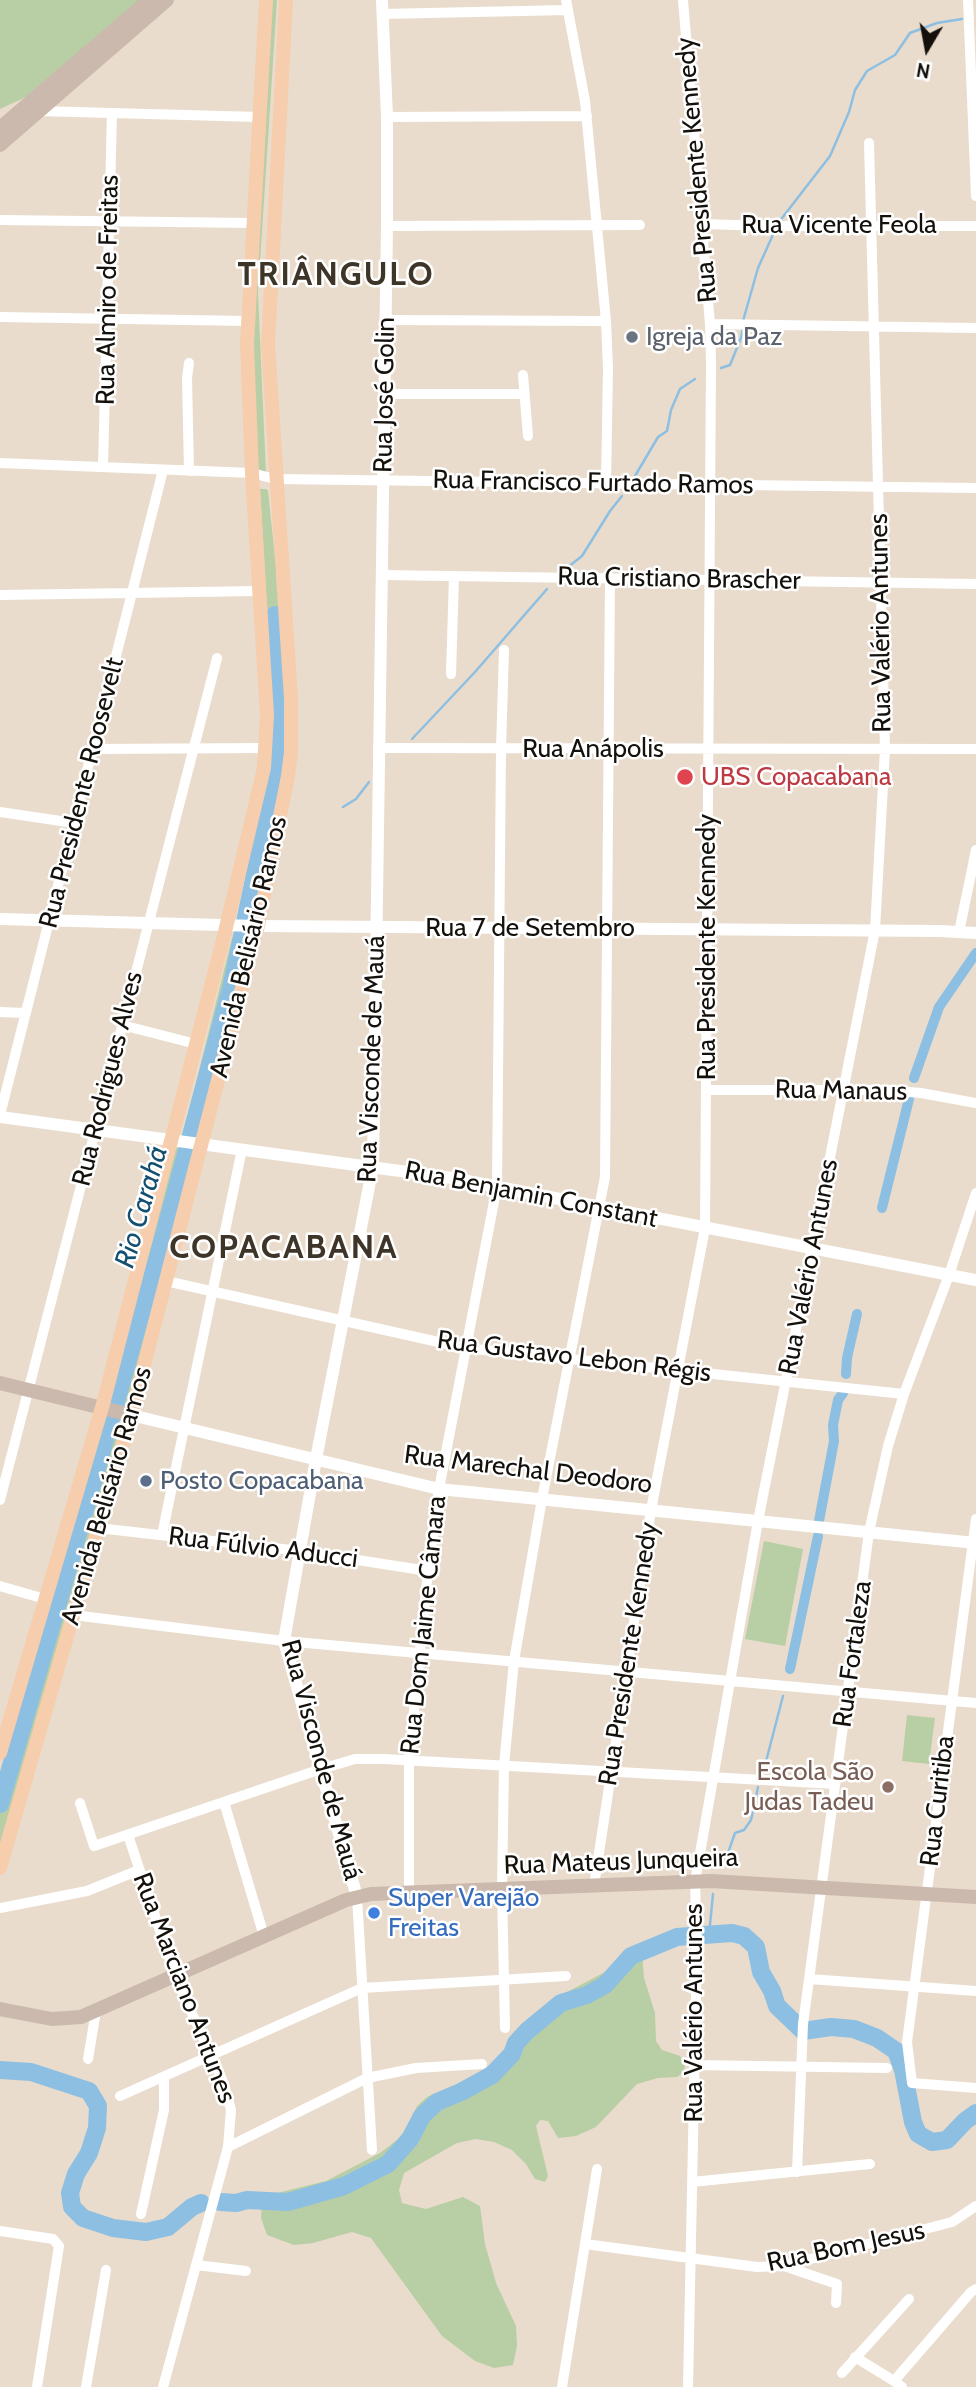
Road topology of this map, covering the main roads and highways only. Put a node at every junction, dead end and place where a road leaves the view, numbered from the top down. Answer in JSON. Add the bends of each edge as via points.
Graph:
{"nodes":[{"id":1,"x":149,"y":0,"type":"edge"},
{"id":2,"x":167,"y":0,"type":"edge"},
{"id":3,"x":266,"y":0,"type":"edge"},
{"id":4,"x":286,"y":0,"type":"edge"},
{"id":5,"x":0,"y":128,"type":"edge"},
{"id":6,"x":0,"y":145,"type":"edge"},
{"id":7,"x":243,"y":926,"type":"junction"},
{"id":8,"x":0,"y":1383,"type":"edge"},
{"id":9,"x":105,"y":1408,"type":"junction"},
{"id":10,"x":128,"y":1414,"type":"junction"},
{"id":11,"x":0,"y":1753,"type":"edge"},
{"id":12,"x":0,"y":1867,"type":"edge"},
{"id":13,"x":976,"y":1897,"type":"edge"},
{"id":14,"x":0,"y":2009,"type":"edge"}],
"edges":[{"from":1,"to":5,"type":"main road"},
{"from":2,"to":6,"type":"main road"},
{"from":3,"to":7,"type":"main road","name":"Avenida Belisário Ramos","via":[[247,321],[251,473],[267,715]]},
{"from":4,"to":7,"type":"main road","name":"Avenida Belisário Ramos","via":[[268,334],[291,752],[286,788]]},
{"from":7,"to":9,"type":"main road","name":"Avenida Belisário Ramos","via":[[196,1044]]},
{"from":7,"to":10,"type":"main road","name":"Avenida Belisário Ramos","via":[[199,1144]]},
{"from":8,"to":9,"type":"main road","name":"Rua Marechal Deodoro"},
{"from":9,"to":10,"type":"main road","name":"Rua Marechal Deodoro"},
{"from":9,"to":11,"type":"main road","name":"Avenida Belisário Ramos"},
{"from":10,"to":12,"type":"main road","name":"Avenida Belisário Ramos"},
{"from":13,"to":14,"type":"main road","name":"Rua Mateus Junqueira","via":[[730,1881],[409,1891],[357,1897],[81,2017],[52,2019]]}]}
